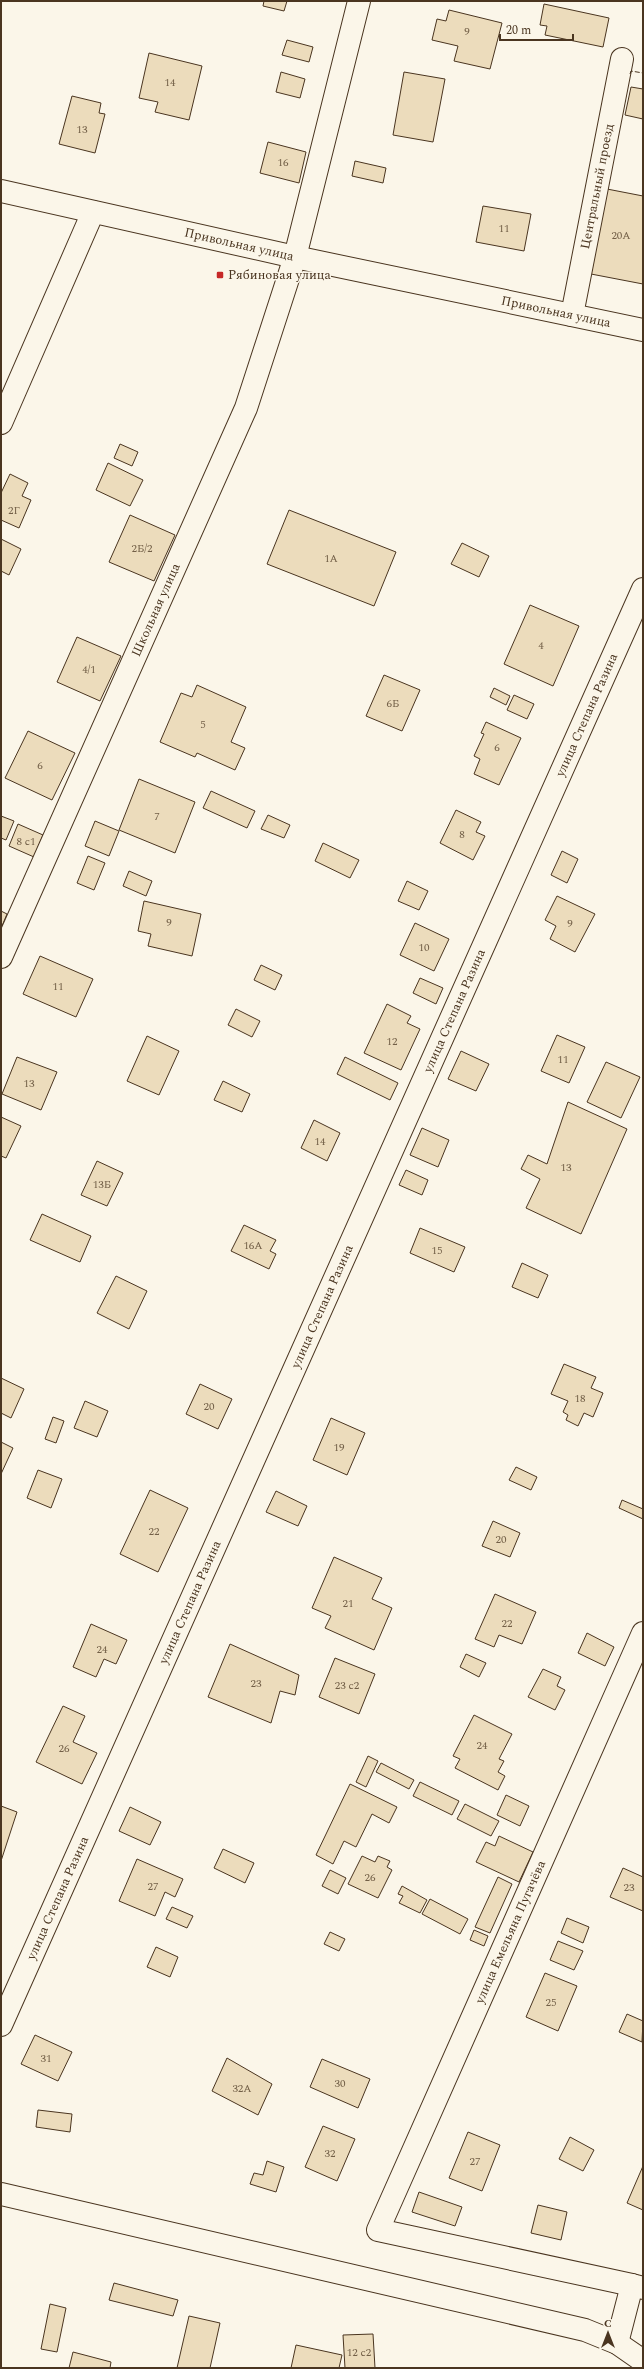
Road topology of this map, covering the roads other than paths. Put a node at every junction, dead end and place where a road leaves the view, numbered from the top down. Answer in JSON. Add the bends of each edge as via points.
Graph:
{"nodes":[{"id":1,"x":359,"y":1,"type":"edge"},
{"id":2,"x":622,"y":59,"type":"dead end"},
{"id":3,"x":1,"y":191,"type":"edge"},
{"id":4,"x":93,"y":212,"type":"junction"},
{"id":5,"x":295,"y":257,"type":"junction"},
{"id":6,"x":572,"y":315,"type":"junction"},
{"id":7,"x":643,"y":330,"type":"edge"},
{"id":8,"x":1,"y":423,"type":"edge"},
{"id":9,"x":643,"y":589,"type":"edge"},
{"id":10,"x":1,"y":957,"type":"edge"},
{"id":11,"x":643,"y":1633,"type":"edge"},
{"id":12,"x":1,"y":2025,"type":"edge"},
{"id":13,"x":1,"y":2194,"type":"edge"},
{"id":14,"x":638,"y":2286,"type":"edge"},
{"id":15,"x":617,"y":2342,"type":"junction"},
{"id":16,"x":643,"y":2361,"type":"edge"}],
"edges":[{"from":1,"to":5,"type":"street","name":"Школьная улица"},
{"from":2,"to":6,"type":"street","name":"Центральный проезд"},
{"from":3,"to":4,"type":"street","name":"Привольная улица"},
{"from":4,"to":5,"type":"street","name":"Привольная улица"},
{"from":4,"to":8,"type":"street"},
{"from":5,"to":6,"type":"street","name":"Привольная улица"},
{"from":5,"to":10,"type":"street","name":"Школьная улица","via":[[246,408]]},
{"from":6,"to":7,"type":"street","name":"Привольная улица"},
{"from":9,"to":12,"type":"street","name":"улица Степана Разина"},
{"from":11,"to":14,"type":"street","name":"улица Емельяна Пугачёва","via":[[378,2230]]},
{"from":13,"to":15,"type":"street","via":[[577,2328]]},
{"from":14,"to":15,"type":"street"},
{"from":15,"to":16,"type":"street"}]}
